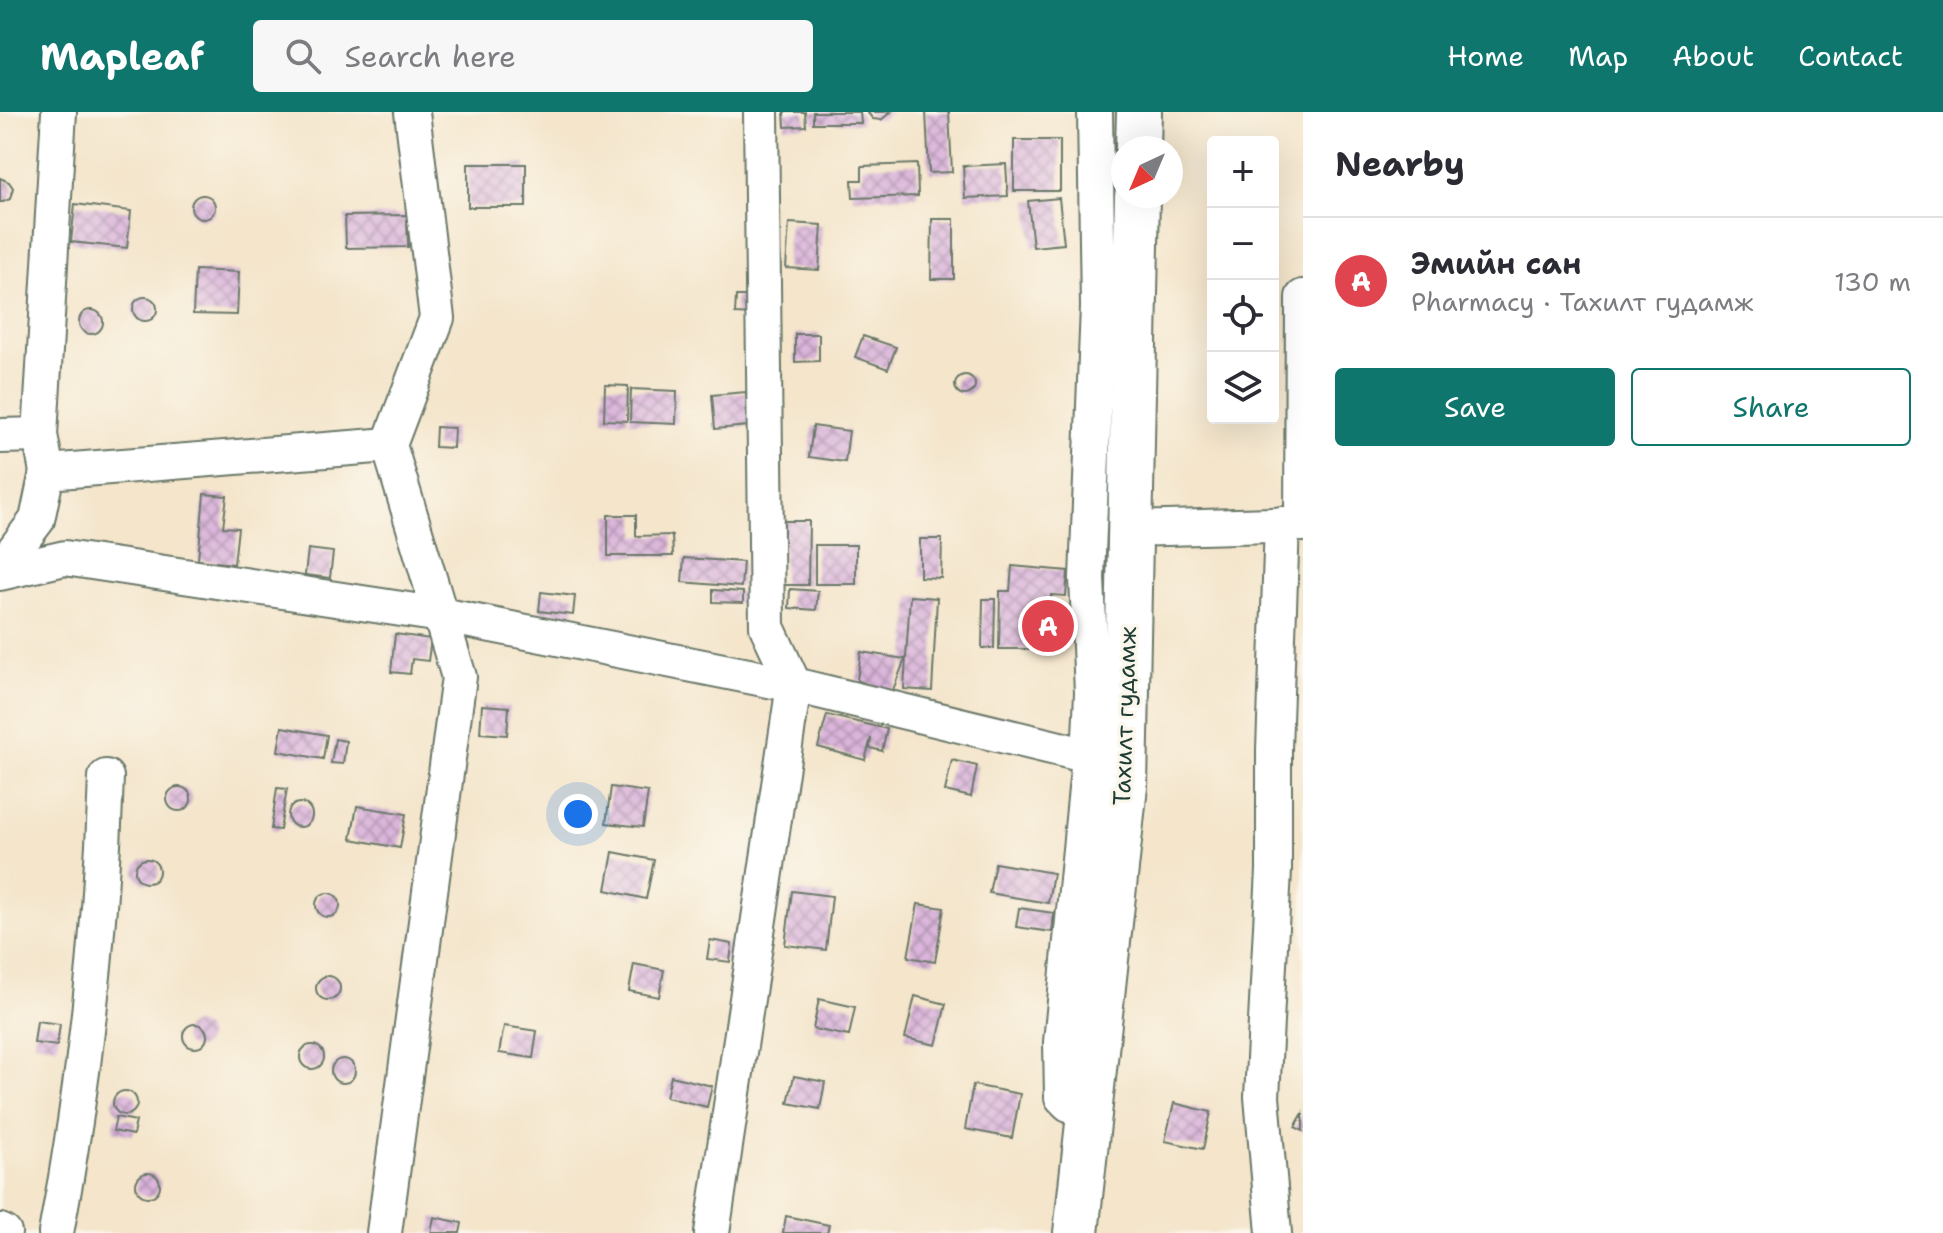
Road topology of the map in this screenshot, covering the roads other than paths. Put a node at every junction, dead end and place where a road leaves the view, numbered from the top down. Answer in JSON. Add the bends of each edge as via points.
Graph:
{"nodes":[{"id":1,"x":59,"y":112,"type":"edge"},
{"id":2,"x":412,"y":112,"type":"edge"},
{"id":3,"x":761,"y":112,"type":"edge"},
{"id":4,"x":1095,"y":112,"type":"edge"},
{"id":5,"x":1139,"y":112,"type":"edge"},
{"id":6,"x":1138,"y":136,"type":"edge"},
{"id":7,"x":1137,"y":208,"type":"edge"},
{"id":8,"x":1303,"y":297,"type":"edge"},
{"id":9,"x":40,"y":435,"type":"junction"},
{"id":10,"x":0,"y":436,"type":"edge"},
{"id":11,"x":389,"y":445,"type":"junction"},
{"id":12,"x":47,"y":472,"type":"junction"},
{"id":13,"x":1296,"y":524,"type":"edge"},
{"id":14,"x":1131,"y":529,"type":"junction"},
{"id":15,"x":0,"y":571,"type":"edge"},
{"id":16,"x":441,"y":615,"type":"junction"},
{"id":17,"x":794,"y":685,"type":"junction"},
{"id":18,"x":1108,"y":762,"type":"junction"},
{"id":19,"x":106,"y":777,"type":"dead end"},
{"id":20,"x":56,"y":1233,"type":"edge"},
{"id":21,"x":384,"y":1233,"type":"edge"},
{"id":22,"x":712,"y":1233,"type":"edge"},
{"id":23,"x":1076,"y":1233,"type":"edge"},
{"id":24,"x":1274,"y":1233,"type":"edge"}],
"edges":[{"from":1,"to":9,"type":"street"},
{"from":2,"to":11,"type":"street","via":[[437,318]]},
{"from":3,"to":17,"type":"street","via":[[767,627]]},
{"from":4,"to":18,"type":"street","via":[[1098,307],[1087,578],[1092,693]]},
{"from":5,"to":6,"type":"main road"},
{"from":7,"to":14,"type":"main road","name":"Тахилт гудамж"},
{"from":8,"to":13,"type":"street"},
{"from":9,"to":10,"type":"street"},
{"from":9,"to":12,"type":"street"},
{"from":11,"to":12,"type":"street"},
{"from":11,"to":16,"type":"street"},
{"from":12,"to":15,"type":"street","via":[[37,520]]},
{"from":13,"to":14,"type":"street"},
{"from":13,"to":24,"type":"street","via":[[1274,749],[1274,870],[1262,1097]]},
{"from":14,"to":18,"type":"main road","name":"Тахилт гудамж"},
{"from":15,"to":16,"type":"street","via":[[65,558]]},
{"from":16,"to":17,"type":"street"},
{"from":16,"to":21,"type":"street","via":[[459,677]]},
{"from":17,"to":18,"type":"street"},
{"from":17,"to":22,"type":"street"},
{"from":18,"to":23,"type":"main road","name":"Тахилт гудамж","via":[[1089,1110]]},
{"from":19,"to":20,"type":"street","via":[[103,889],[80,1105]]}]}
